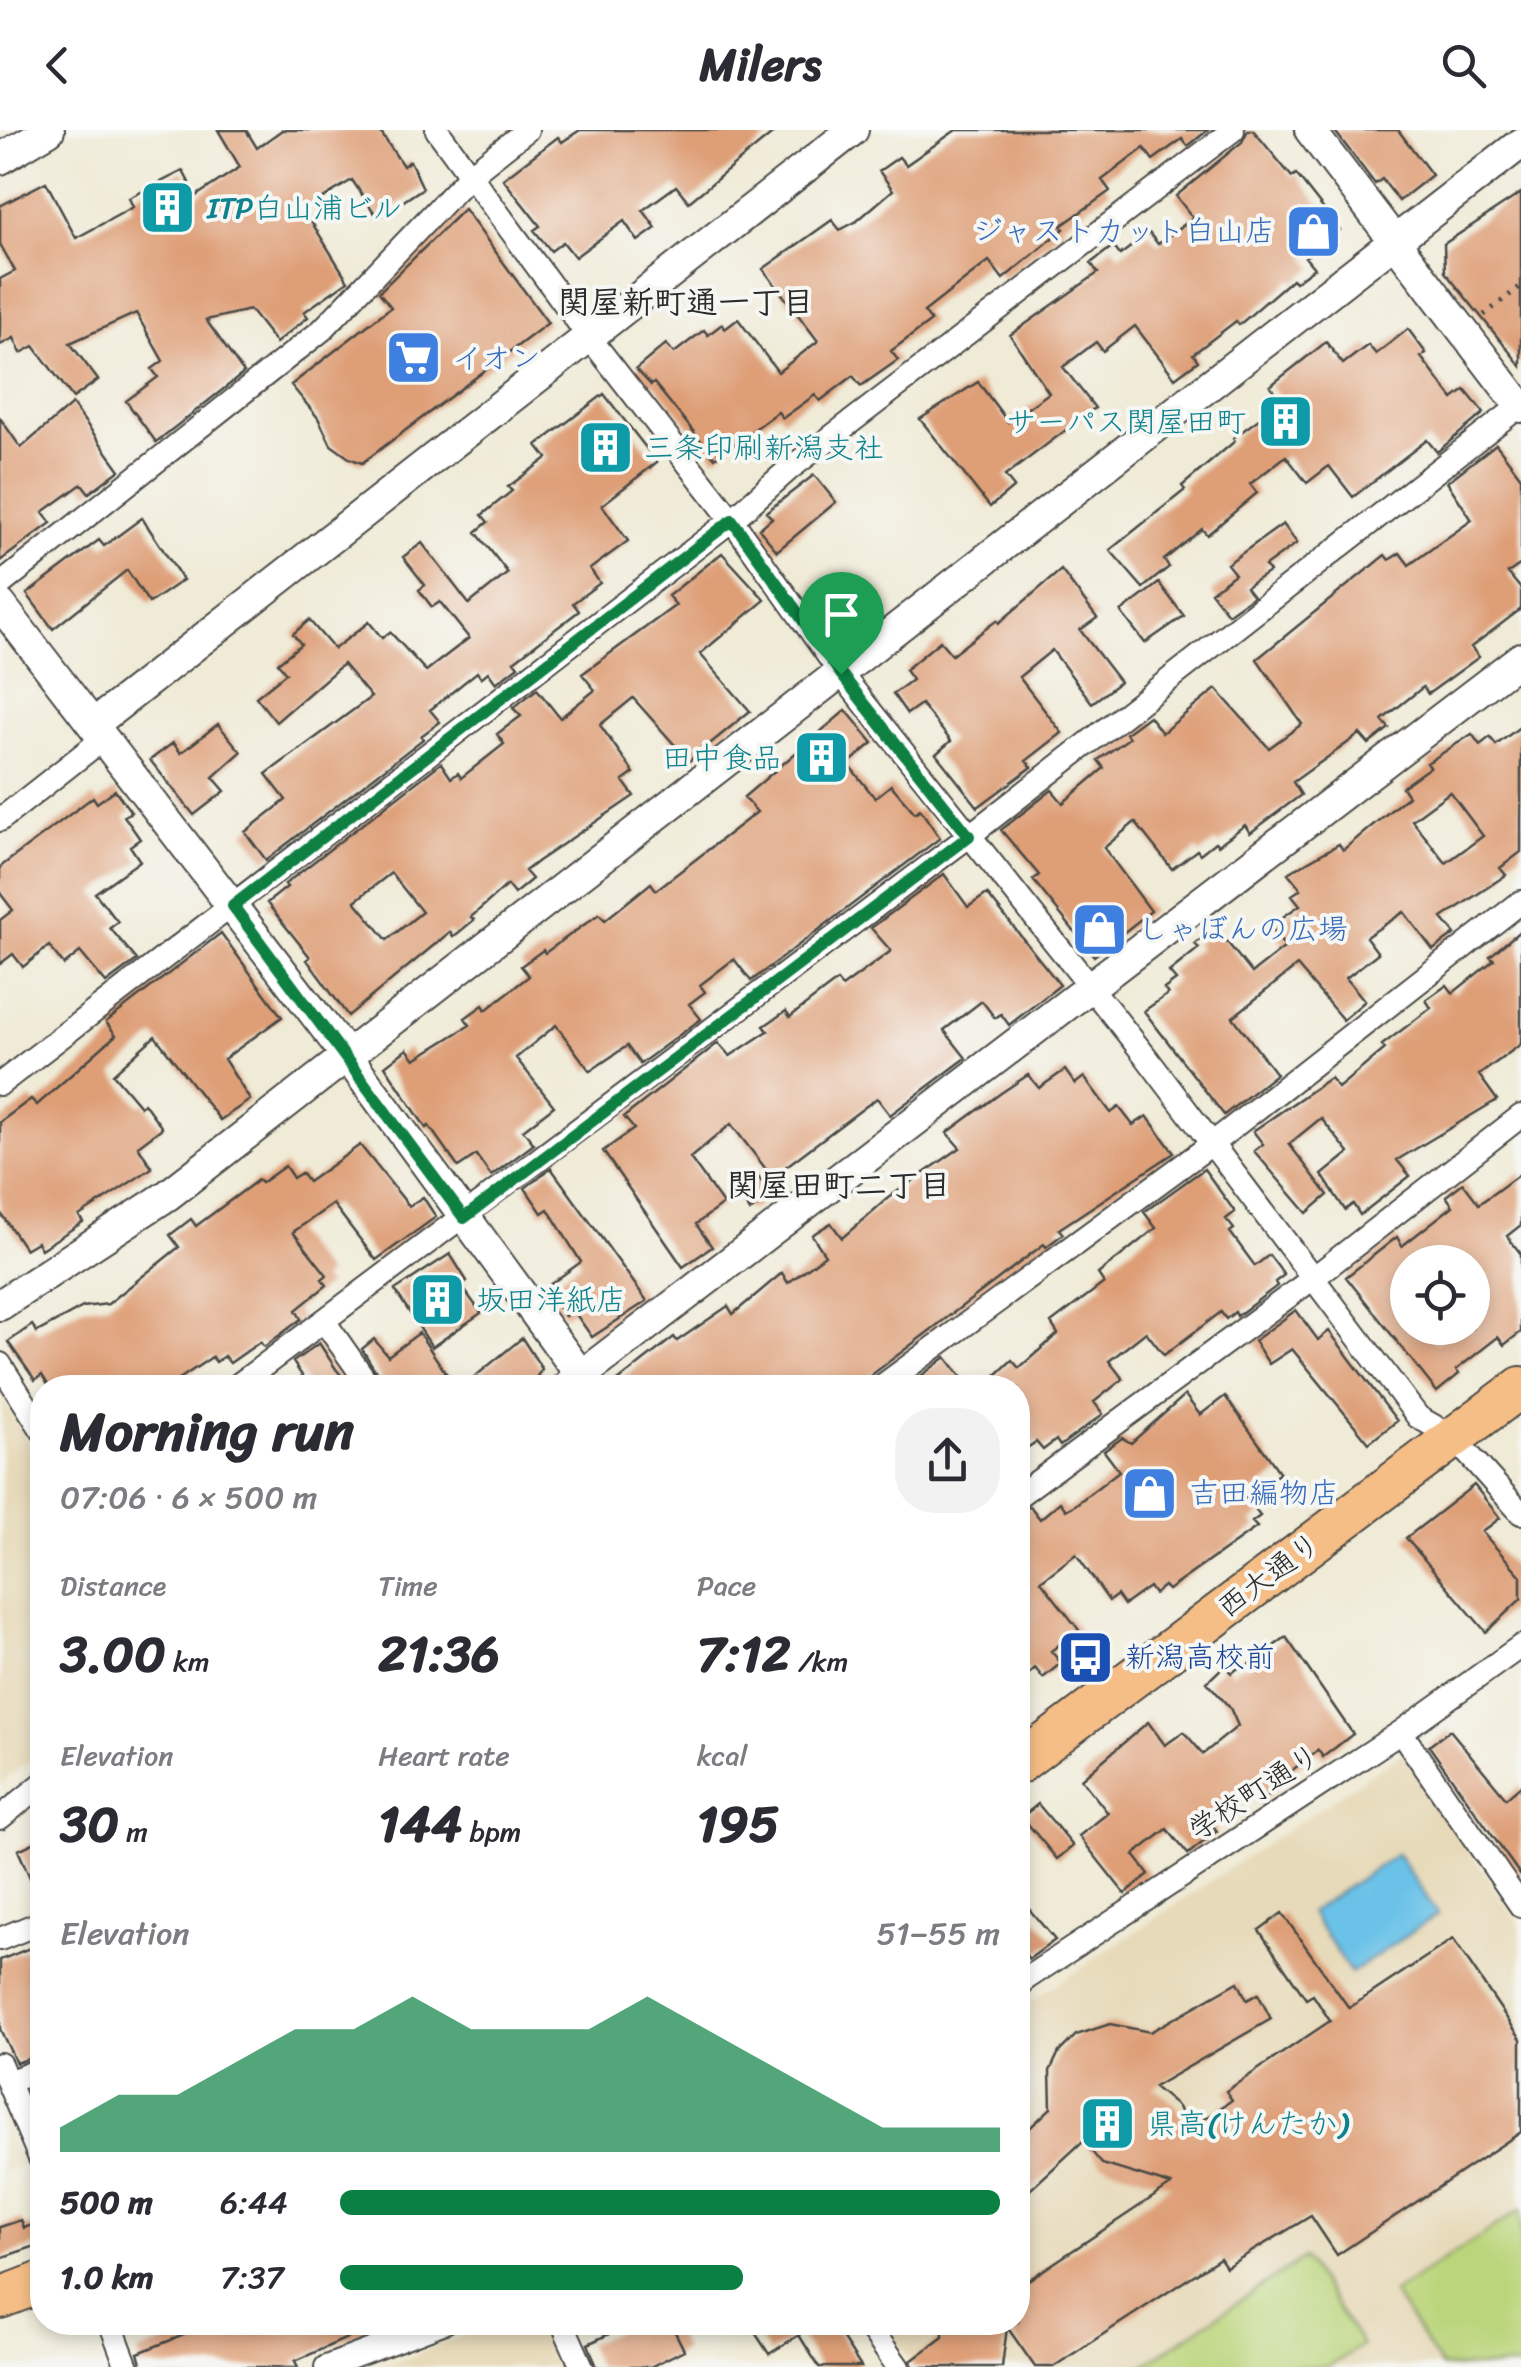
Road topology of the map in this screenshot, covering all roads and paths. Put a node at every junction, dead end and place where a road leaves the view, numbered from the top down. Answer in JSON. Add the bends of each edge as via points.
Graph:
{"nodes":[{"id":1,"x":49,"y":130,"type":"edge"},
{"id":2,"x":437,"y":130,"type":"edge"},
{"id":3,"x":527,"y":130,"type":"edge"},
{"id":4,"x":853,"y":130,"type":"edge"},
{"id":5,"x":1233,"y":130,"type":"edge"},
{"id":6,"x":1310,"y":130,"type":"edge"},
{"id":7,"x":1521,"y":143,"type":"edge"},
{"id":8,"x":0,"y":159,"type":"edge"},
{"id":9,"x":470,"y":174,"type":"junction"},
{"id":10,"x":1395,"y":242,"type":"junction"},
{"id":11,"x":1521,"y":286,"type":"edge"},
{"id":12,"x":1463,"y":331,"type":"junction"},
{"id":13,"x":589,"y":337,"type":"junction"},
{"id":14,"x":1521,"y":406,"type":"edge"},
{"id":15,"x":732,"y":520,"type":"junction"},
{"id":16,"x":0,"y":585,"type":"edge"},
{"id":17,"x":0,"y":604,"type":"edge"},
{"id":18,"x":1521,"y":658,"type":"edge"},
{"id":19,"x":841,"y":674,"type":"junction"},
{"id":20,"x":99,"y":731,"type":"junction"},
{"id":21,"x":0,"y":820,"type":"edge"},
{"id":22,"x":969,"y":836,"type":"junction"},
{"id":23,"x":1521,"y":902,"type":"edge"},
{"id":24,"x":233,"y":906,"type":"junction"},
{"id":25,"x":1092,"y":989,"type":"junction"},
{"id":26,"x":347,"y":1056,"type":"junction"},
{"id":27,"x":0,"y":1084,"type":"edge"},
{"id":28,"x":1521,"y":1116,"type":"edge"},
{"id":29,"x":1209,"y":1146,"type":"junction"},
{"id":30,"x":464,"y":1218,"type":"junction"},
{"id":31,"x":1312,"y":1279,"type":"junction"},
{"id":32,"x":0,"y":1305,"type":"edge"},
{"id":33,"x":324,"y":1321,"type":"junction"},
{"id":34,"x":0,"y":1364,"type":"edge"},
{"id":35,"x":251,"y":1375,"type":"edge"},
{"id":36,"x":362,"y":1375,"type":"edge"},
{"id":37,"x":573,"y":1375,"type":"edge"},
{"id":38,"x":589,"y":1375,"type":"edge"},
{"id":39,"x":897,"y":1375,"type":"edge"},
{"id":40,"x":1521,"y":1387,"type":"edge"},
{"id":41,"x":30,"y":1411,"type":"edge"},
{"id":42,"x":1453,"y":1437,"type":"junction"},
{"id":43,"x":1030,"y":1487,"type":"edge"},
{"id":44,"x":1521,"y":1512,"type":"edge"},
{"id":45,"x":1521,"y":1646,"type":"edge"},
{"id":46,"x":1400,"y":1732,"type":"junction"},
{"id":47,"x":1030,"y":1755,"type":"edge"},
{"id":48,"x":30,"y":1794,"type":"edge"},
{"id":49,"x":0,"y":1818,"type":"edge"},
{"id":50,"x":1521,"y":1906,"type":"edge"},
{"id":51,"x":30,"y":1927,"type":"edge"},
{"id":52,"x":0,"y":1939,"type":"edge"},
{"id":53,"x":1030,"y":1975,"type":"edge"},
{"id":54,"x":30,"y":2070,"type":"edge"},
{"id":55,"x":4,"y":2073,"type":"edge"},
{"id":56,"x":30,"y":2135,"type":"edge"},
{"id":57,"x":30,"y":2287,"type":"edge"},
{"id":58,"x":0,"y":2298,"type":"edge"},
{"id":59,"x":115,"y":2335,"type":"edge"},
{"id":60,"x":411,"y":2335,"type":"edge"},
{"id":61,"x":568,"y":2335,"type":"edge"},
{"id":62,"x":875,"y":2335,"type":"edge"},
{"id":63,"x":128,"y":2367,"type":"edge"},
{"id":64,"x":326,"y":2367,"type":"edge"},
{"id":65,"x":582,"y":2367,"type":"edge"},
{"id":66,"x":898,"y":2367,"type":"edge"}],
"edges":[{"from":1,"to":8,"type":"street"},
{"from":2,"to":9,"type":"street"},
{"from":3,"to":9,"type":"street"},
{"from":4,"to":13,"type":"street"},
{"from":5,"to":15,"type":"street","via":[[788,470]]},
{"from":6,"to":10,"type":"street"},
{"from":7,"to":10,"type":"street"},
{"from":9,"to":13,"type":"street"},
{"from":9,"to":16,"type":"street","via":[[322,330]]},
{"from":10,"to":12,"type":"street"},
{"from":10,"to":19,"type":"street"},
{"from":11,"to":12,"type":"path"},
{"from":12,"to":14,"type":"street"},
{"from":13,"to":15,"type":"street"},
{"from":13,"to":20,"type":"street"},
{"from":14,"to":22,"type":"street"},
{"from":15,"to":19,"type":"street"},
{"from":15,"to":24,"type":"street"},
{"from":17,"to":20,"type":"street"},
{"from":18,"to":25,"type":"street"},
{"from":19,"to":22,"type":"street"},
{"from":19,"to":26,"type":"street"},
{"from":20,"to":21,"type":"street"},
{"from":20,"to":24,"type":"street"},
{"from":22,"to":25,"type":"street"},
{"from":22,"to":30,"type":"street"},
{"from":23,"to":29,"type":"street"},
{"from":24,"to":26,"type":"street"},
{"from":24,"to":27,"type":"street"},
{"from":25,"to":29,"type":"street"},
{"from":25,"to":38,"type":"street"},
{"from":26,"to":30,"type":"street"},
{"from":26,"to":32,"type":"street","via":[[168,1195]]},
{"from":28,"to":31,"type":"street"},
{"from":29,"to":31,"type":"street"},
{"from":29,"to":39,"type":"street"},
{"from":30,"to":33,"type":"street"},
{"from":30,"to":37,"type":"street"},
{"from":31,"to":42,"type":"street","via":[[1418,1417]]},
{"from":31,"to":43,"type":"street"},
{"from":33,"to":35,"type":"street"},
{"from":33,"to":36,"type":"street"},
{"from":34,"to":41,"type":"street"},
{"from":40,"to":42,"type":"highway","name":"西大通り"},
{"from":42,"to":44,"type":"street"},
{"from":42,"to":47,"type":"highway","name":"西大通り"},
{"from":45,"to":46,"type":"street","name":"学校町通り"},
{"from":46,"to":50,"type":"street"},
{"from":46,"to":53,"type":"street","name":"学校町通り"},
{"from":48,"to":49,"type":"street"},
{"from":51,"to":52,"type":"street"},
{"from":54,"to":55,"type":"street"},
{"from":55,"to":56,"type":"street"},
{"from":57,"to":58,"type":"highway"},
{"from":59,"to":63,"type":"street"},
{"from":60,"to":64,"type":"street"},
{"from":61,"to":65,"type":"street"},
{"from":62,"to":66,"type":"street"}]}
